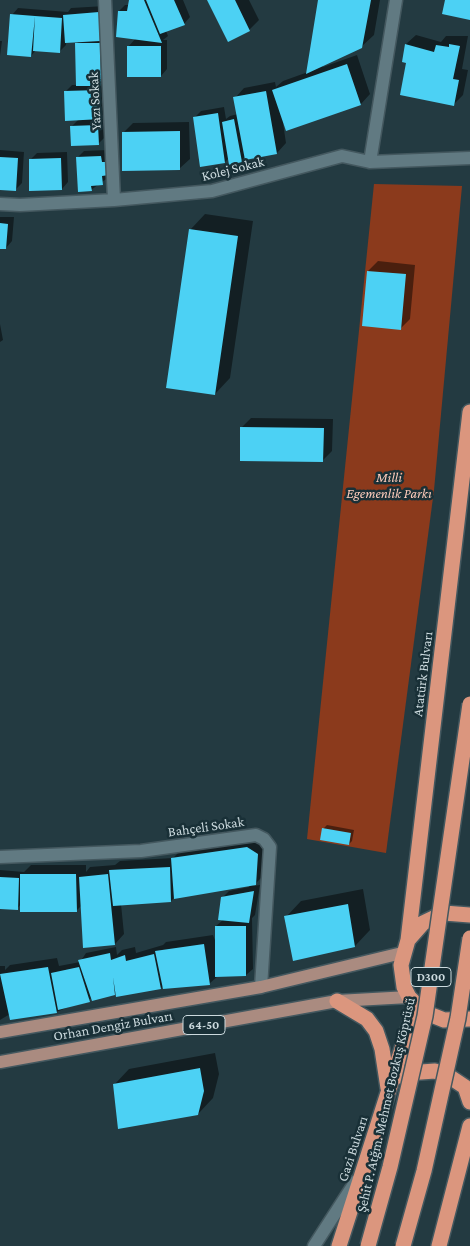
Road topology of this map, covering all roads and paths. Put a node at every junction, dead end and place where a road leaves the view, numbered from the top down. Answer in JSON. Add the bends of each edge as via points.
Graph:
{"nodes":[{"id":1,"x":105,"y":0,"type":"edge"},
{"id":2,"x":396,"y":0,"type":"edge"},
{"id":3,"x":470,"y":158,"type":"edge"},
{"id":4,"x":370,"y":162,"type":"junction"},
{"id":5,"x":114,"y":200,"type":"junction"},
{"id":6,"x":0,"y":204,"type":"edge"},
{"id":7,"x":470,"y":412,"type":"edge"},
{"id":8,"x":470,"y":704,"type":"edge"},
{"id":9,"x":0,"y":857,"type":"edge"},
{"id":10,"x":470,"y":915,"type":"edge"},
{"id":11,"x":470,"y":938,"type":"edge"},
{"id":12,"x":405,"y":946,"type":"junction"},
{"id":13,"x":260,"y":987,"type":"junction"},
{"id":14,"x":337,"y":1001,"type":"junction"},
{"id":15,"x":413,"y":1001,"type":"junction"},
{"id":16,"x":470,"y":1019,"type":"edge"},
{"id":17,"x":0,"y":1032,"type":"edge"},
{"id":18,"x":0,"y":1062,"type":"edge"},
{"id":19,"x":388,"y":1093,"type":"junction"},
{"id":20,"x":470,"y":1102,"type":"edge"},
{"id":21,"x":470,"y":1126,"type":"edge"},
{"id":22,"x":468,"y":1146,"type":"edge"},
{"id":23,"x":362,"y":1172,"type":"junction"},
{"id":24,"x":314,"y":1246,"type":"edge"},
{"id":25,"x":339,"y":1246,"type":"edge"},
{"id":26,"x":368,"y":1246,"type":"edge"},
{"id":27,"x":403,"y":1246,"type":"edge"},
{"id":28,"x":439,"y":1246,"type":"edge"}],
"edges":[{"from":1,"to":5,"type":"street","name":"Yazı Sokak"},
{"from":2,"to":4,"type":"street"},
{"from":3,"to":4,"type":"street","name":"Kolej Sokak"},
{"from":4,"to":5,"type":"street","name":"Kolej Sokak","via":[[342,156],[212,192]]},
{"from":5,"to":6,"type":"street","name":"Kolej Sokak"},
{"from":7,"to":12,"type":"highway","name":"Atatürk Bulvarı"},
{"from":8,"to":26,"type":"highway","name":"Şehit P. Atğm. Mehmet Bozkuş Köprüsü","number":"D300","bridge":true,"via":[[425,1016]]},
{"from":9,"to":13,"type":"street","name":"Bahçeli Sokak","via":[[141,851],[256,835],[264,839],[270,846]]},
{"from":10,"to":12,"type":"highway","via":[[456,912],[433,917],[419,926]]},
{"from":11,"to":27,"type":"highway","bridge":true,"via":[[458,1018],[424,1171]]},
{"from":12,"to":13,"type":"main road","name":"Orhan Dengiz Bulvarı","number":"64-50"},
{"from":12,"to":15,"type":"highway","name":"Atatürk Bulvarı","via":[[401,976]]},
{"from":13,"to":17,"type":"main road","name":"Orhan Dengiz Bulvarı","number":"64-50"},
{"from":14,"to":15,"type":"main road","name":"Orhan Dengiz Bulvarı","number":"64-50"},
{"from":14,"to":18,"type":"main road","name":"Orhan Dengiz Bulvarı","number":"64-50"},
{"from":14,"to":19,"type":"highway","via":[[367,1019],[376,1030]]},
{"from":15,"to":16,"type":"highway","via":[[429,1015],[444,1020]]},
{"from":15,"to":19,"type":"highway","name":"Gazi Bulvarı"},
{"from":19,"to":20,"type":"highway","via":[[407,1074],[434,1071],[465,1087]]},
{"from":19,"to":23,"type":"highway","name":"Gazi Bulvarı"},
{"from":21,"to":22,"type":"highway"},
{"from":22,"to":28,"type":"highway"},
{"from":23,"to":24,"type":"street"},
{"from":23,"to":25,"type":"highway","name":"Gazi Bulvarı"}]}
